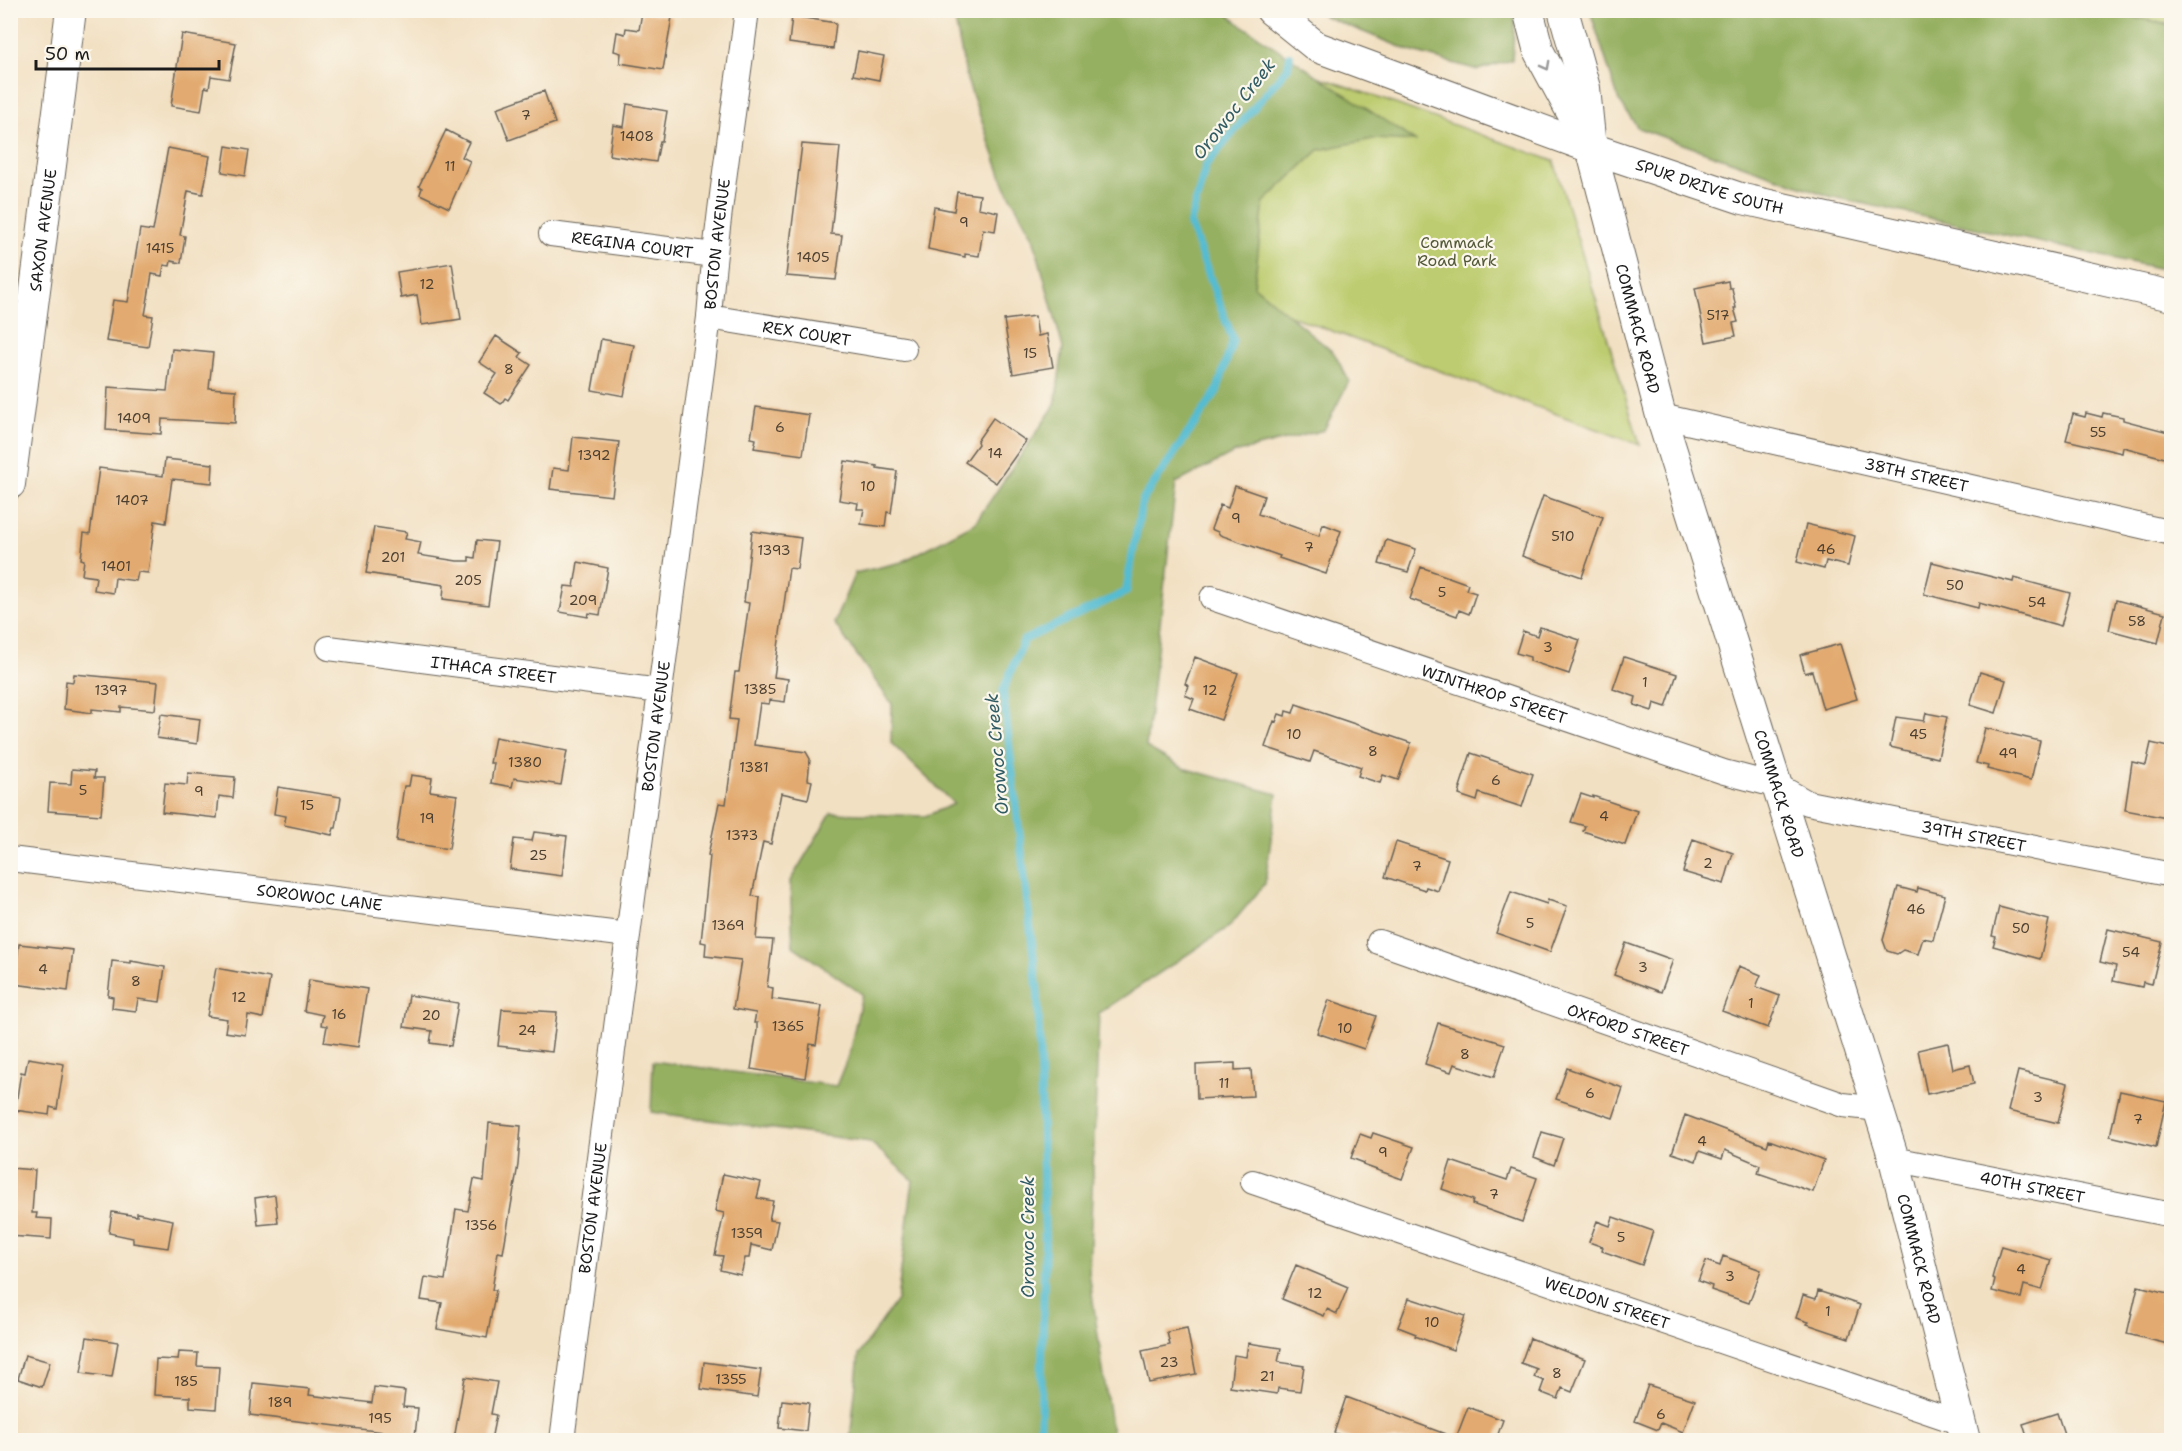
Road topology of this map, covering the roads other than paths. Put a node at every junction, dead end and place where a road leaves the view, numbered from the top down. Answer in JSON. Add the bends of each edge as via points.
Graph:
{"nodes":[{"id":1,"x":71,"y":10,"type":"edge"},
{"id":2,"x":747,"y":10,"type":"edge"},
{"id":3,"x":1271,"y":10,"type":"edge"},
{"id":4,"x":1528,"y":10,"type":"edge"},
{"id":5,"x":1563,"y":10,"type":"edge"},
{"id":6,"x":1591,"y":148,"type":"junction"},
{"id":7,"x":551,"y":234,"type":"dead end"},
{"id":8,"x":714,"y":255,"type":"junction"},
{"id":9,"x":2172,"y":296,"type":"edge"},
{"id":10,"x":709,"y":317,"type":"junction"},
{"id":11,"x":904,"y":349,"type":"dead end"},
{"id":12,"x":1662,"y":416,"type":"junction"},
{"id":13,"x":10,"y":484,"type":"edge"},
{"id":14,"x":2172,"y":533,"type":"edge"},
{"id":15,"x":1212,"y":598,"type":"dead end"},
{"id":16,"x":329,"y":648,"type":"dead end"},
{"id":17,"x":660,"y":691,"type":"junction"},
{"id":18,"x":1778,"y":786,"type":"junction"},
{"id":19,"x":10,"y":859,"type":"edge"},
{"id":20,"x":2172,"y":875,"type":"edge"},
{"id":21,"x":628,"y":935,"type":"junction"},
{"id":22,"x":1379,"y":942,"type":"dead end"},
{"id":23,"x":1879,"y":1109,"type":"junction"},
{"id":24,"x":1894,"y":1159,"type":"junction"},
{"id":25,"x":1253,"y":1182,"type":"dead end"},
{"id":26,"x":2172,"y":1215,"type":"edge"},
{"id":27,"x":1963,"y":1432,"type":"edge"},
{"id":28,"x":562,"y":1440,"type":"edge"}],
"edges":[{"from":1,"to":13,"type":"street","name":"SAXON AVENUE"},
{"from":2,"to":8,"type":"street","name":"BOSTON AVENUE"},
{"from":3,"to":6,"type":"street","name":"SPUR DRIVE SOUTH","via":[[1317,46]]},
{"from":4,"to":6,"type":"street","name":"COMMACK ROAD","one_way":true,"via":[[1539,52]]},
{"from":5,"to":6,"type":"street","name":"COMMACK ROAD","via":[[1585,88]]},
{"from":6,"to":9,"type":"street","name":"SPUR DRIVE SOUTH","via":[[1743,200]]},
{"from":6,"to":12,"type":"street","name":"COMMACK ROAD"},
{"from":7,"to":8,"type":"street","name":"REGINA COURT"},
{"from":8,"to":10,"type":"street","name":"BOSTON AVENUE"},
{"from":10,"to":11,"type":"street","name":"REX COURT"},
{"from":10,"to":17,"type":"street","name":"BOSTON AVENUE"},
{"from":12,"to":14,"type":"street","name":"38TH STREET"},
{"from":12,"to":18,"type":"street","name":"COMMACK ROAD"},
{"from":15,"to":18,"type":"street","name":"WINTHROP STREET","via":[[1724,772]]},
{"from":16,"to":17,"type":"street","name":"ITHACA STREET"},
{"from":17,"to":21,"type":"street","name":"BOSTON AVENUE"},
{"from":18,"to":20,"type":"street","name":"39TH STREET","via":[[1808,803]]},
{"from":18,"to":23,"type":"street","name":"COMMACK ROAD"},
{"from":19,"to":21,"type":"street","name":"SOROWOC LANE"},
{"from":21,"to":28,"type":"street","name":"BOSTON AVENUE"},
{"from":22,"to":23,"type":"street","name":"OXFORD STREET","via":[[1843,1105]]},
{"from":23,"to":24,"type":"street","name":"COMMACK ROAD"},
{"from":24,"to":26,"type":"street","name":"40TH STREET"},
{"from":24,"to":27,"type":"street","name":"COMMACK ROAD"},
{"from":25,"to":27,"type":"street","name":"WELDON STREET"}]}
